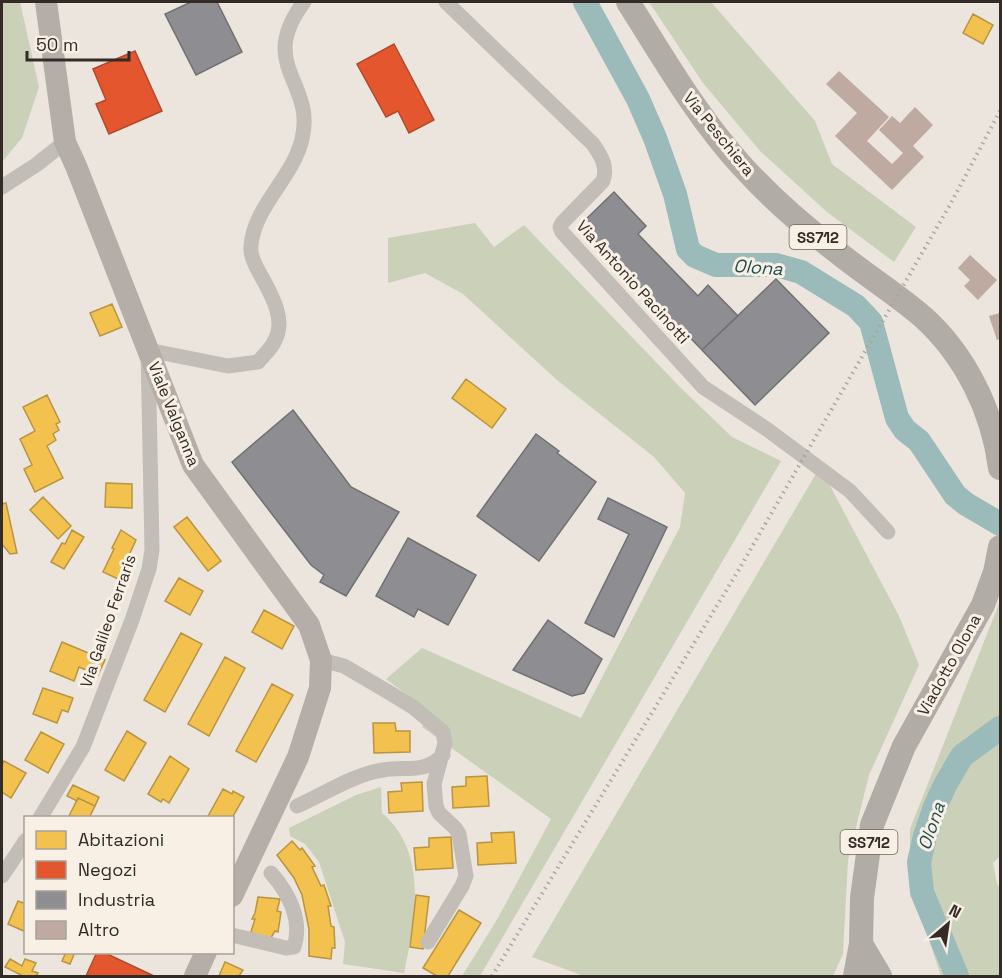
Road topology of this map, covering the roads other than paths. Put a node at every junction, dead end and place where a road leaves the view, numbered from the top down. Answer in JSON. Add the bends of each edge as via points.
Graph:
{"nodes":[{"id":1,"x":46,"y":2,"type":"edge"},
{"id":2,"x":304,"y":2,"type":"edge"},
{"id":3,"x":446,"y":2,"type":"edge"},
{"id":4,"x":628,"y":2,"type":"edge"},
{"id":5,"x":65,"y":142,"type":"junction"},
{"id":6,"x":2,"y":187,"type":"edge"},
{"id":7,"x":148,"y":350,"type":"junction"},
{"id":8,"x":1000,"y":468,"type":"edge"},
{"id":9,"x":888,"y":532,"type":"dead end"},
{"id":10,"x":1000,"y":547,"type":"edge"},
{"id":11,"x":321,"y":660,"type":"junction"},
{"id":12,"x":443,"y":755,"type":"junction"},
{"id":13,"x":297,"y":806,"type":"dead end"},
{"id":14,"x":41,"y":816,"type":"edge"},
{"id":15,"x":24,"y":843,"type":"edge"},
{"id":16,"x":271,"y":873,"type":"dead end"},
{"id":17,"x":2,"y":876,"type":"edge"},
{"id":18,"x":234,"y":892,"type":"edge"},
{"id":19,"x":234,"y":935,"type":"edge"},
{"id":20,"x":428,"y":942,"type":"dead end"},
{"id":21,"x":861,"y":944,"type":"junction"},
{"id":22,"x":205,"y":954,"type":"edge"},
{"id":23,"x":195,"y":976,"type":"edge"},
{"id":24,"x":855,"y":976,"type":"edge"},
{"id":25,"x":880,"y":976,"type":"edge"}],
"edges":[{"from":1,"to":5,"type":"main road","name":"Viale Valganna"},
{"from":2,"to":7,"type":"street","via":[[291,18],[284,57],[300,98],[302,140],[263,211],[250,248],[274,300],[279,318],[276,339],[258,362],[228,366]]},
{"from":3,"to":9,"type":"street","name":"Via Antonio Pacinotti","via":[[593,144],[604,161],[603,181],[562,223],[562,232],[703,387],[850,491]]},
{"from":4,"to":8,"type":"main road","name":"Via Peschiera","number":"SS712","via":[[690,99],[741,165],[836,252],[937,331],[968,374],[984,405]]},
{"from":5,"to":6,"type":"street"},
{"from":5,"to":7,"type":"main road","name":"Viale Valganna"},
{"from":7,"to":11,"type":"main road","name":"Viale Valganna","via":[[193,465],[309,625]]},
{"from":7,"to":14,"type":"street","name":"Via Galileo Ferraris","via":[[152,550],[149,569],[83,747]]},
{"from":10,"to":21,"type":"main road","name":"Viadotto Olona","number":"SS712","via":[[983,605],[904,746],[872,825],[863,888]]},
{"from":11,"to":12,"type":"street","via":[[344,666],[413,707],[443,732]]},
{"from":11,"to":18,"type":"main road","name":"Viale Valganna","via":[[320,688],[298,757]]},
{"from":12,"to":13,"type":"street","via":[[426,768],[384,769],[365,774]]},
{"from":12,"to":20,"type":"street","via":[[434,784],[436,806],[459,834],[466,876]]},
{"from":15,"to":17,"type":"street"},
{"from":16,"to":19,"type":"street","via":[[292,904],[294,947]]},
{"from":21,"to":24,"type":"main road","number":"SS712"},
{"from":21,"to":25,"type":"main road"},
{"from":22,"to":23,"type":"main road"}]}
